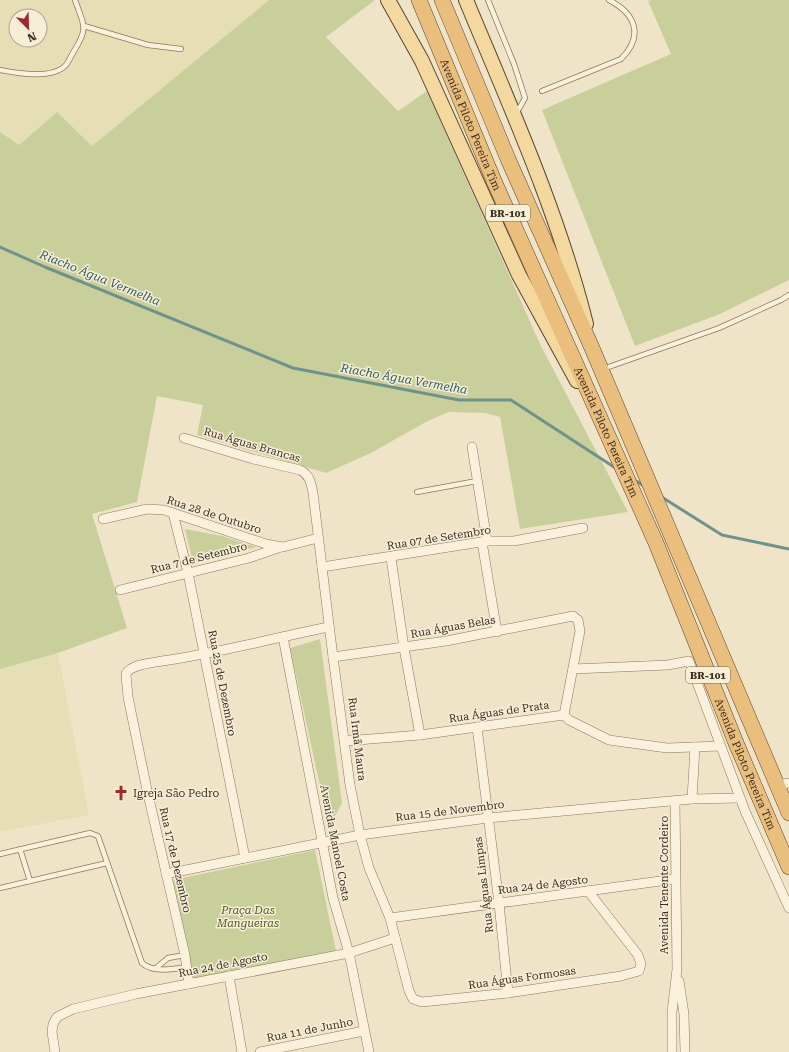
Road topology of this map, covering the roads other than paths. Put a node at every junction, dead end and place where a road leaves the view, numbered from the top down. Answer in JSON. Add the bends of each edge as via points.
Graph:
{"nodes":[{"id":1,"x":75,"y":0,"type":"edge"},
{"id":2,"x":388,"y":0,"type":"edge"},
{"id":3,"x":418,"y":0,"type":"edge"},
{"id":4,"x":442,"y":0,"type":"edge"},
{"id":5,"x":466,"y":0,"type":"edge"},
{"id":6,"x":488,"y":0,"type":"edge"},
{"id":7,"x":609,"y":0,"type":"edge"},
{"id":8,"x":84,"y":26,"type":"junction"},
{"id":9,"x":181,"y":48,"type":"dead end"},
{"id":10,"x":0,"y":70,"type":"edge"},
{"id":11,"x":542,"y":92,"type":"dead end"},
{"id":12,"x":514,"y":117,"type":"junction"},
{"id":13,"x":789,"y":295,"type":"edge"},
{"id":14,"x":592,"y":348,"type":"junction"},
{"id":15,"x":601,"y":369,"type":"junction"},
{"id":16,"x":602,"y":424,"type":"junction"},
{"id":17,"x":184,"y":438,"type":"dead end"},
{"id":18,"x":472,"y":447,"type":"dead end"},
{"id":19,"x":310,"y":479,"type":"joint"},
{"id":20,"x":477,"y":480,"type":"junction"},
{"id":21,"x":417,"y":492,"type":"dead end"},
{"id":22,"x":173,"y":513,"type":"junction"},
{"id":23,"x":103,"y":519,"type":"dead end"},
{"id":24,"x":583,"y":528,"type":"dead end"},
{"id":25,"x":318,"y":538,"type":"junction"},
{"id":26,"x":484,"y":542,"type":"junction"},
{"id":27,"x":283,"y":547,"type":"junction"},
{"id":28,"x":391,"y":558,"type":"junction"},
{"id":29,"x":322,"y":567,"type":"junction"},
{"id":30,"x":188,"y":574,"type":"junction"},
{"id":31,"x":120,"y":590,"type":"dead end"},
{"id":32,"x":329,"y":627,"type":"junction"},
{"id":33,"x":497,"y":632,"type":"junction"},
{"id":34,"x":283,"y":637,"type":"junction"},
{"id":35,"x":404,"y":648,"type":"junction"},
{"id":36,"x":204,"y":655,"type":"junction"},
{"id":37,"x":333,"y":657,"type":"junction"},
{"id":38,"x":573,"y":668,"type":"junction"},
{"id":39,"x":564,"y":715,"type":"junction"},
{"id":40,"x":477,"y":727,"type":"junction"},
{"id":41,"x":420,"y":734,"type":"junction"},
{"id":42,"x":345,"y":740,"type":"junction"},
{"id":43,"x":720,"y":746,"type":"junction"},
{"id":44,"x":695,"y":747,"type":"junction"},
{"id":45,"x":783,"y":784,"type":"edge"},
{"id":46,"x":740,"y":798,"type":"junction"},
{"id":47,"x":692,"y":799,"type":"junction"},
{"id":48,"x":675,"y":801,"type":"junction"},
{"id":49,"x":789,"y":812,"type":"edge"},
{"id":50,"x":488,"y":818,"type":"junction"},
{"id":51,"x":360,"y":835,"type":"junction"},
{"id":52,"x":323,"y":842,"type":"junction"},
{"id":53,"x":20,"y":850,"type":"junction"},
{"id":54,"x":0,"y":854,"type":"edge"},
{"id":55,"x":245,"y":858,"type":"junction"},
{"id":56,"x":107,"y":863,"type":"junction"},
{"id":57,"x":789,"y":867,"type":"edge"},
{"id":58,"x":166,"y":874,"type":"junction"},
{"id":59,"x":675,"y":880,"type":"junction"},
{"id":60,"x":30,"y":881,"type":"junction"},
{"id":61,"x":0,"y":888,"type":"edge"},
{"id":62,"x":588,"y":892,"type":"junction"},
{"id":63,"x":500,"y":903,"type":"junction"},
{"id":64,"x":789,"y":908,"type":"edge"},
{"id":65,"x":390,"y":918,"type":"junction"},
{"id":66,"x":394,"y":938,"type":"junction"},
{"id":67,"x":349,"y":953,"type":"junction"},
{"id":68,"x":185,"y":955,"type":"junction"},
{"id":69,"x":186,"y":967,"type":"junction"},
{"id":70,"x":156,"y":968,"type":"junction"},
{"id":71,"x":677,"y":969,"type":"junction"},
{"id":72,"x":229,"y":976,"type":"junction"},
{"id":73,"x":189,"y":984,"type":"junction"},
{"id":74,"x":508,"y":993,"type":"junction"},
{"id":75,"x":411,"y":995,"type":"joint"},
{"id":76,"x":364,"y":1031,"type":"junction"},
{"id":77,"x":55,"y":1052,"type":"edge"},
{"id":78,"x":242,"y":1052,"type":"edge"},
{"id":79,"x":260,"y":1052,"type":"edge"},
{"id":80,"x":369,"y":1052,"type":"edge"},
{"id":81,"x":672,"y":1052,"type":"edge"},
{"id":82,"x":685,"y":1052,"type":"edge"}],
"edges":[{"from":1,"to":8,"type":"lane"},
{"from":2,"to":16,"type":"main road","via":[[422,61],[520,275]]},
{"from":3,"to":16,"type":"highway","name":"Avenida Piloto Pereira Tim","number":"BR-101"},
{"from":4,"to":14,"type":"highway","name":"Avenida Piloto Pereira Tim","number":"BR-101","via":[[508,159]]},
{"from":5,"to":12,"type":"main road"},
{"from":6,"to":12,"type":"lane","via":[[525,98]]},
{"from":7,"to":11,"type":"lane","via":[[629,13],[635,38],[631,49],[621,59]]},
{"from":8,"to":9,"type":"lane","via":[[148,45]]},
{"from":8,"to":10,"type":"lane","via":[[84,35],[65,65],[56,71],[32,75]]},
{"from":12,"to":14,"type":"main road","via":[[554,217],[575,281]]},
{"from":13,"to":15,"type":"lane","via":[[719,328]]},
{"from":14,"to":15,"type":"highway","name":"Avenida Piloto Pereira Tim","number":"BR-101"},
{"from":15,"to":45,"type":"highway","name":"Avenida Piloto Pereira Tim","number":"BR-101","via":[[656,500]]},
{"from":16,"to":57,"type":"highway","name":"Avenida Piloto Pereira Tim","number":"BR-101","via":[[656,543]]},
{"from":17,"to":19,"type":"street","name":"Rua Águas Brancas","via":[[300,470]]},
{"from":18,"to":20,"type":"street"},
{"from":19,"to":25,"type":"street","name":"Rua Irmã Maura"},
{"from":20,"to":21,"type":"lane"},
{"from":20,"to":26,"type":"street"},
{"from":22,"to":23,"type":"street","name":"Rua 28 de Outubro","via":[[147,509]]},
{"from":22,"to":27,"type":"street","name":"Rua 28 de Outubro","via":[[266,544]]},
{"from":22,"to":30,"type":"street","name":"Rua 25 de Dezembro"},
{"from":24,"to":26,"type":"street","name":"Rua 07 de Setembro","via":[[514,541]]},
{"from":25,"to":27,"type":"street","name":"Rua 28 de Outubro"},
{"from":25,"to":29,"type":"street","name":"Rua Irmã Maura"},
{"from":26,"to":28,"type":"street","name":"Rua 07 de Setembro"},
{"from":26,"to":33,"type":"street"},
{"from":27,"to":30,"type":"street","name":"Rua 7 de Setembro"},
{"from":28,"to":29,"type":"street","name":"Rua 07 de Setembro"},
{"from":28,"to":35,"type":"street"},
{"from":29,"to":32,"type":"street","name":"Rua Irmã Maura"},
{"from":30,"to":31,"type":"street","name":"Rua 7 de Setembro"},
{"from":30,"to":36,"type":"street","name":"Rua 25 de Dezembro"},
{"from":32,"to":34,"type":"street"},
{"from":32,"to":37,"type":"street","name":"Rua Irmã Maura"},
{"from":33,"to":35,"type":"street","name":"Rua Águas Belas"},
{"from":33,"to":38,"type":"street","name":"Rua Águas Belas","via":[[559,618],[576,618],[580,631]]},
{"from":34,"to":36,"type":"street"},
{"from":34,"to":52,"type":"street","name":"Avenida Manoel Costa"},
{"from":35,"to":37,"type":"street","name":"Rua Águas Belas"},
{"from":35,"to":41,"type":"street"},
{"from":36,"to":55,"type":"street","name":"Rua 25 de Dezembro"},
{"from":36,"to":58,"type":"street","name":"Rua 17 de Dezembro","via":[[148,663],[127,671],[125,678]]},
{"from":37,"to":42,"type":"street","name":"Rua Irmã Maura"},
{"from":38,"to":39,"type":"street"},
{"from":38,"to":43,"type":"street","via":[[668,666],[689,661]]},
{"from":39,"to":40,"type":"street","name":"Rua Águas de Prata"},
{"from":39,"to":44,"type":"street","name":"Rua Águas de Prata","via":[[569,720],[610,740],[667,748]]},
{"from":40,"to":41,"type":"street","name":"Rua Águas de Prata"},
{"from":40,"to":50,"type":"street","name":"Rua Águas Limpas"},
{"from":41,"to":42,"type":"street","name":"Rua Águas de Prata"},
{"from":42,"to":51,"type":"street","name":"Rua Irmã Maura"},
{"from":43,"to":44,"type":"street","name":"Rua Águas de Prata"},
{"from":43,"to":46,"type":"street"},
{"from":44,"to":47,"type":"street"},
{"from":45,"to":49,"type":"highway","name":"Avenida Piloto Pereira Tim","number":"BR-101"},
{"from":46,"to":47,"type":"street","name":"Rua 15 de Novembro"},
{"from":46,"to":64,"type":"street"},
{"from":47,"to":48,"type":"street","name":"Rua 15 de Novembro"},
{"from":48,"to":50,"type":"street","name":"Rua 15 de Novembro"},
{"from":48,"to":59,"type":"street","name":"Avenida Tenente Cordeiro"},
{"from":50,"to":51,"type":"street","name":"Rua 15 de Novembro"},
{"from":50,"to":63,"type":"street","name":"Rua Águas Limpas"},
{"from":51,"to":52,"type":"street","name":"Rua 15 de Novembro"},
{"from":51,"to":65,"type":"street","name":"Rua Irmã Maura","via":[[369,868]]},
{"from":52,"to":55,"type":"street","name":"Rua 15 de Novembro"},
{"from":52,"to":67,"type":"street","name":"Avenida Manoel Costa","via":[[333,898]]},
{"from":53,"to":54,"type":"lane"},
{"from":53,"to":56,"type":"lane","via":[[90,833],[98,836]]},
{"from":53,"to":60,"type":"lane"},
{"from":55,"to":58,"type":"street","name":"Rua 15 de Novembro"},
{"from":56,"to":60,"type":"lane"},
{"from":56,"to":70,"type":"lane","via":[[139,958],[146,967]]},
{"from":58,"to":68,"type":"street","name":"Rua 17 de Dezembro"},
{"from":59,"to":62,"type":"street","name":"Rua 24 de Agosto"},
{"from":59,"to":71,"type":"street","name":"Avenida Tenente Cordeiro"},
{"from":60,"to":61,"type":"lane"},
{"from":62,"to":63,"type":"street","name":"Rua 24 de Agosto"},
{"from":62,"to":74,"type":"street","name":"Rua Águas Formosas","via":[[638,955],[642,964],[639,971]]},
{"from":63,"to":65,"type":"street","name":"Rua 24 de Agosto"},
{"from":63,"to":74,"type":"street","name":"Rua Águas Limpas"},
{"from":65,"to":66,"type":"street","name":"Rua Irmã Maura"},
{"from":66,"to":67,"type":"street","name":"Rua 24 de Agosto"},
{"from":66,"to":75,"type":"street","name":"Rua Irmã Maura"},
{"from":67,"to":72,"type":"street","name":"Rua 24 de Agosto"},
{"from":67,"to":76,"type":"street","name":"Avenida Manoel Costa"},
{"from":68,"to":69,"type":"street","name":"Rua 17 de Dezembro"},
{"from":68,"to":70,"type":"lane","via":[[168,958]]},
{"from":69,"to":70,"type":"lane","via":[[167,970]]},
{"from":69,"to":73,"type":"street","name":"Rua 17 de Dezembro"},
{"from":71,"to":81,"type":"street","name":"Avenida Tenente Cordeiro","via":[[672,1012]]},
{"from":71,"to":82,"type":"street","name":"Avenida Tenente Cordeiro","via":[[684,1014]]},
{"from":72,"to":73,"type":"street","name":"Rua 24 de Agosto"},
{"from":72,"to":78,"type":"street"},
{"from":73,"to":77,"type":"street","name":"Rua 24 de Agosto","via":[[136,994],[63,1013],[57,1017],[52,1032]]},
{"from":74,"to":75,"type":"street","name":"Rua Águas Formosas","via":[[422,1002],[417,1002]]},
{"from":76,"to":79,"type":"street","name":"Rua 11 de Junho"},
{"from":76,"to":80,"type":"street","name":"Avenida Manoel Costa"}]}
